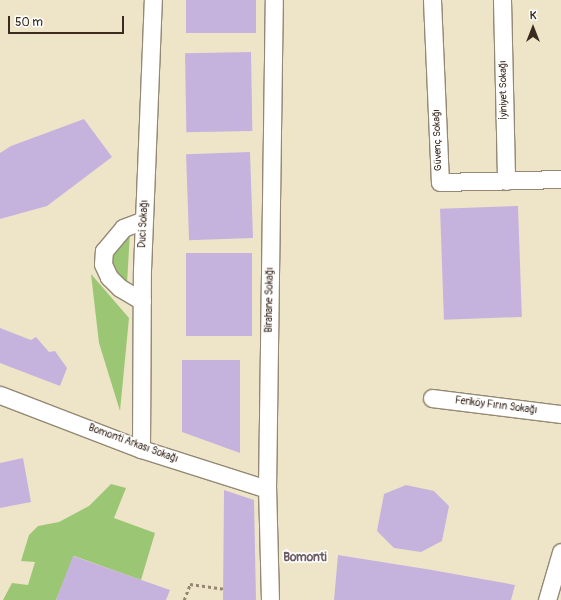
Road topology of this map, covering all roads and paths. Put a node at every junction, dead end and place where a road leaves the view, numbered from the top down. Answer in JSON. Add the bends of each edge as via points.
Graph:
{"nodes":[{"id":1,"x":153,"y":0,"type":"edge"},
{"id":2,"x":274,"y":0,"type":"edge"},
{"id":3,"x":432,"y":0,"type":"edge"},
{"id":4,"x":502,"y":0,"type":"edge"},
{"id":5,"x":561,"y":179,"type":"edge"},
{"id":6,"x":506,"y":181,"type":"junction"},
{"id":7,"x":144,"y":220,"type":"junction"},
{"id":8,"x":142,"y":301,"type":"junction"},
{"id":9,"x":0,"y":395,"type":"edge"},
{"id":10,"x":432,"y":398,"type":"dead end"},
{"id":11,"x":561,"y":414,"type":"edge"},
{"id":12,"x":141,"y":449,"type":"junction"},
{"id":13,"x":267,"y":489,"type":"junction"},
{"id":14,"x":561,"y":552,"type":"edge"},
{"id":15,"x":224,"y":589,"type":"dead end"},
{"id":16,"x":184,"y":600,"type":"edge"},
{"id":17,"x":270,"y":600,"type":"edge"},
{"id":18,"x":547,"y":600,"type":"edge"}],
"edges":[{"from":1,"to":7,"type":"street","name":"Duci Sokağı"},
{"from":2,"to":13,"type":"street","name":"Birahane Sokağı"},
{"from":3,"to":6,"type":"street","name":"Güvenç Sokağı","via":[[440,182]]},
{"from":4,"to":6,"type":"street","name":"İyiniyet Sokağı"},
{"from":5,"to":6,"type":"street","name":"Güvenç Sokağı"},
{"from":7,"to":8,"type":"street","name":"Duci Sokağı"},
{"from":7,"to":8,"type":"street","via":[[123,228],[104,251],[103,264],[109,277],[120,288]]},
{"from":8,"to":12,"type":"street","name":"Duci Sokağı"},
{"from":9,"to":12,"type":"street","name":"Bomonti Arkası Sokağı"},
{"from":10,"to":11,"type":"street","name":"Feriköy Fırın Sokağı"},
{"from":12,"to":13,"type":"street","name":"Bomonti Arkası Sokağı"},
{"from":13,"to":17,"type":"street","name":"Birahane Sokağı"},
{"from":14,"to":18,"type":"street"},
{"from":15,"to":16,"type":"path","via":[[190,584]]}]}
